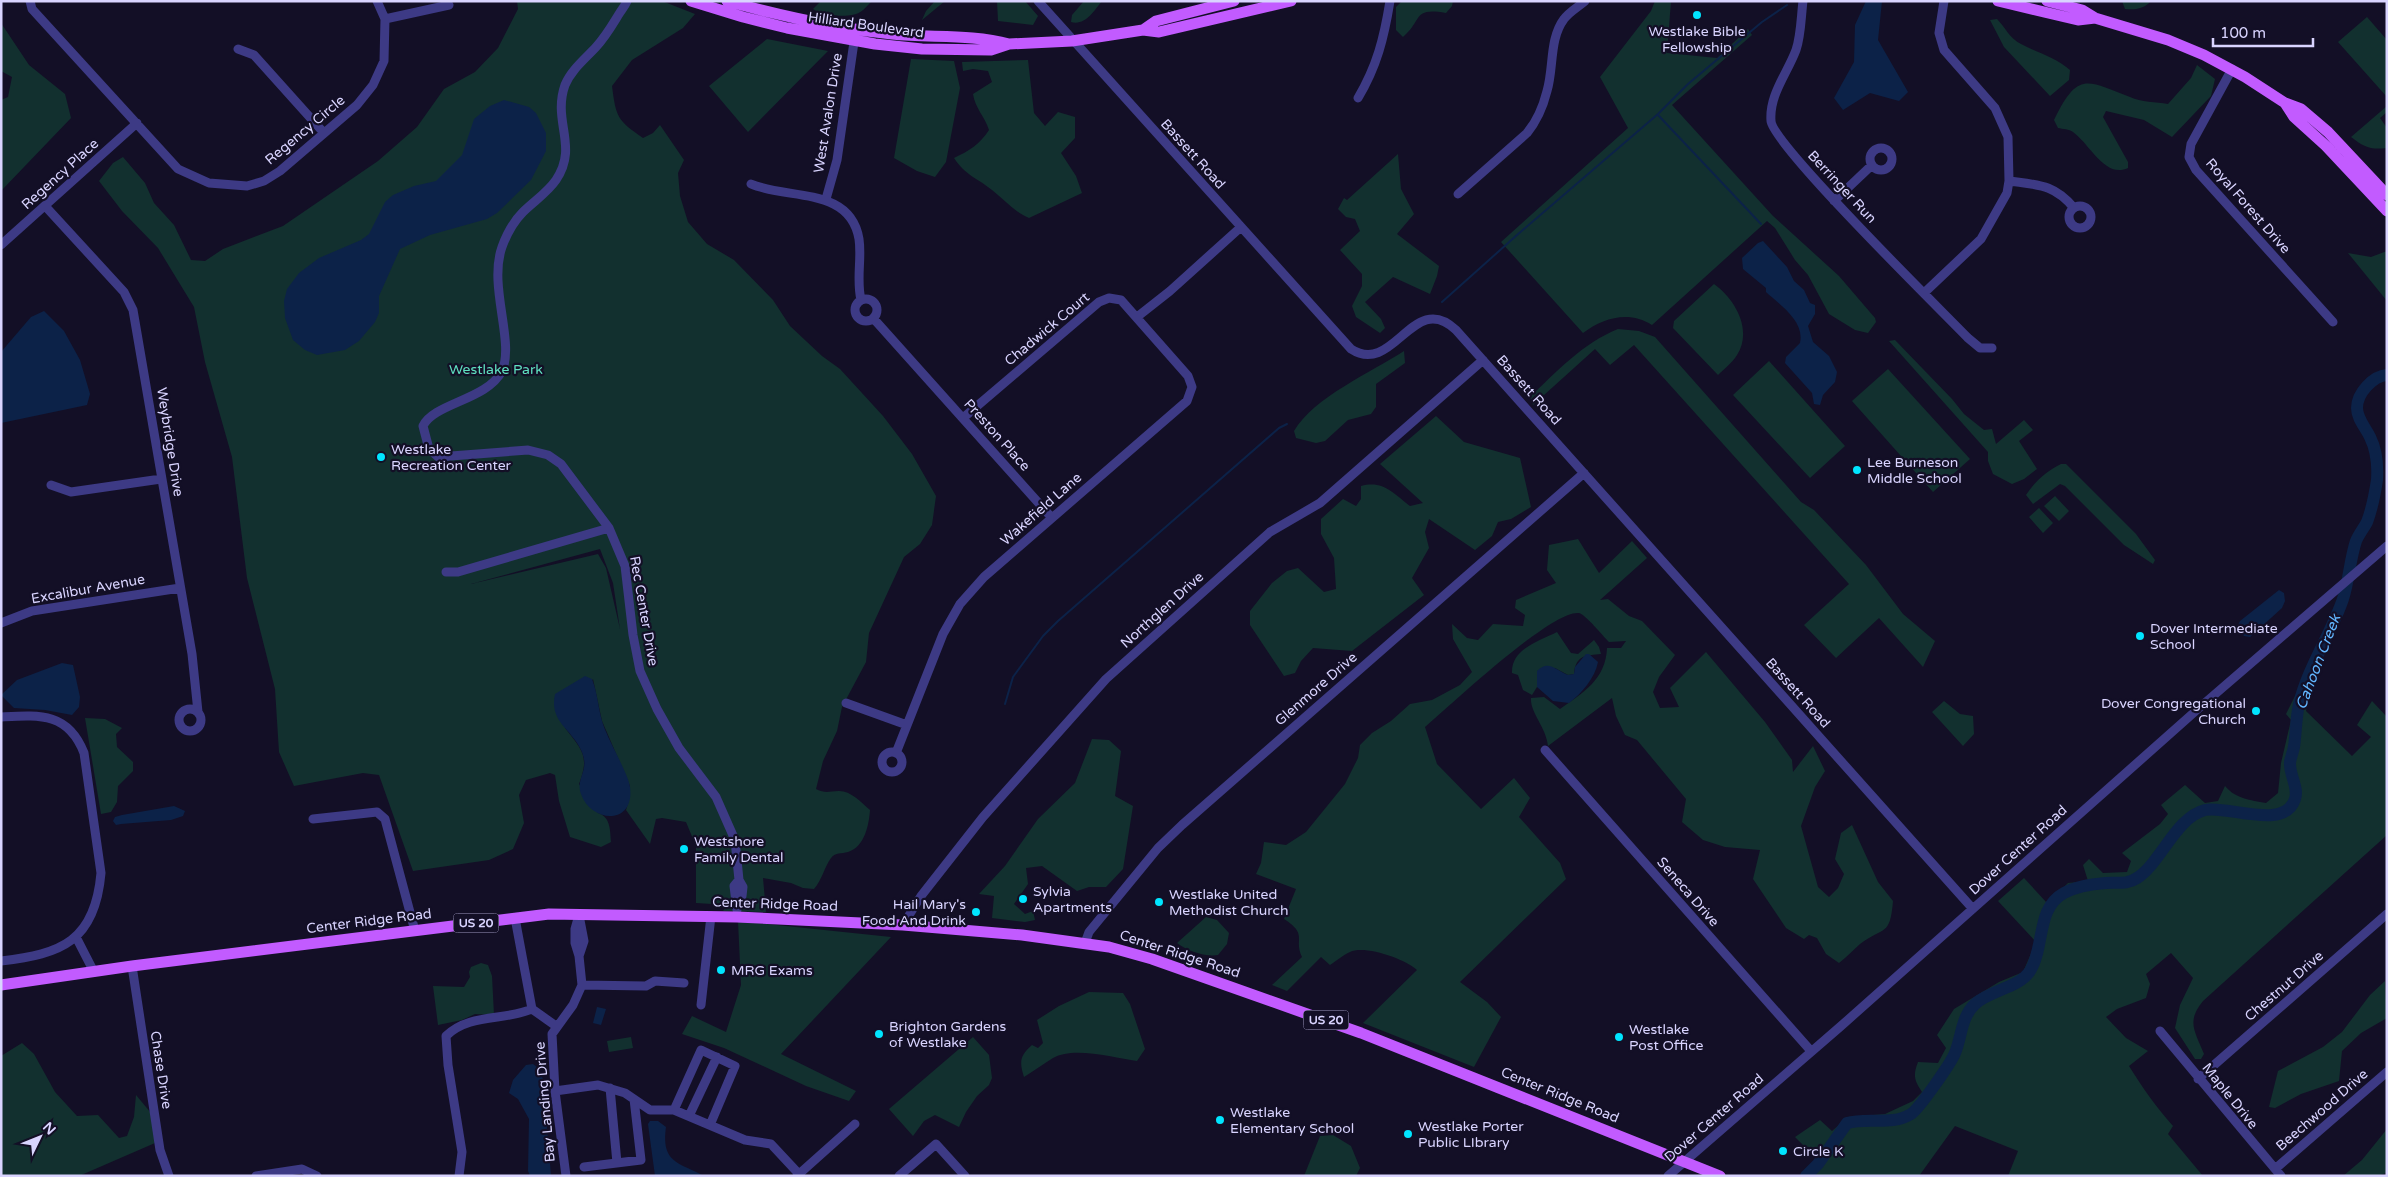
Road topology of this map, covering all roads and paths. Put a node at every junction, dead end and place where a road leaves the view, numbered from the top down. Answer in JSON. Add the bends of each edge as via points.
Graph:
{"nodes":[{"id":1,"x":30,"y":1,"type":"edge"},
{"id":2,"x":377,"y":1,"type":"edge"},
{"id":3,"x":621,"y":1,"type":"edge"},
{"id":4,"x":627,"y":1,"type":"edge"},
{"id":5,"x":691,"y":1,"type":"edge"},
{"id":6,"x":726,"y":1,"type":"edge"},
{"id":7,"x":1038,"y":1,"type":"edge"},
{"id":8,"x":1234,"y":1,"type":"edge"},
{"id":9,"x":1291,"y":1,"type":"edge"},
{"id":10,"x":1390,"y":1,"type":"edge"},
{"id":11,"x":1585,"y":1,"type":"edge"},
{"id":12,"x":1803,"y":1,"type":"edge"},
{"id":13,"x":1944,"y":1,"type":"edge"},
{"id":14,"x":1998,"y":1,"type":"edge"},
{"id":15,"x":2047,"y":1,"type":"edge"},
{"id":16,"x":449,"y":5,"type":"dead end"},
{"id":17,"x":620,"y":12,"type":"junction"},
{"id":18,"x":2095,"y":18,"type":"junction"},
{"id":19,"x":385,"y":19,"type":"junction"},
{"id":20,"x":1143,"y":30,"type":"junction"},
{"id":21,"x":855,"y":35,"type":"junction"},
{"id":22,"x":1072,"y":41,"type":"junction"},
{"id":23,"x":238,"y":49,"type":"dead end"},
{"id":24,"x":2232,"y":69,"type":"junction"},
{"id":25,"x":1358,"y":98,"type":"dead end"},
{"id":26,"x":2285,"y":103,"type":"junction"},
{"id":27,"x":138,"y":123,"type":"junction"},
{"id":28,"x":324,"y":133,"type":"junction"},
{"id":29,"x":1872,"y":165,"type":"dead end"},
{"id":30,"x":2009,"y":181,"type":"junction"},
{"id":31,"x":751,"y":184,"type":"dead end"},
{"id":32,"x":1458,"y":194,"type":"dead end"},
{"id":33,"x":2387,"y":195,"type":"edge"},
{"id":34,"x":826,"y":199,"type":"junction"},
{"id":35,"x":1834,"y":201,"type":"junction"},
{"id":36,"x":46,"y":206,"type":"junction"},
{"id":37,"x":2074,"y":208,"type":"dead end"},
{"id":38,"x":2387,"y":211,"type":"edge"},
{"id":39,"x":1241,"y":227,"type":"junction"},
{"id":40,"x":1,"y":245,"type":"edge"},
{"id":41,"x":1924,"y":293,"type":"junction"},
{"id":42,"x":861,"y":300,"type":"junction"},
{"id":43,"x":1137,"y":317,"type":"junction"},
{"id":44,"x":873,"y":318,"type":"junction"},
{"id":45,"x":2334,"y":322,"type":"dead end"},
{"id":46,"x":1992,"y":348,"type":"dead end"},
{"id":47,"x":1483,"y":360,"type":"junction"},
{"id":48,"x":963,"y":418,"type":"junction"},
{"id":49,"x":1584,"y":473,"type":"junction"},
{"id":50,"x":161,"y":479,"type":"junction"},
{"id":51,"x":51,"y":485,"type":"dead end"},
{"id":52,"x":1052,"y":518,"type":"junction"},
{"id":53,"x":609,"y":528,"type":"junction"},
{"id":54,"x":2387,"y":546,"type":"edge"},
{"id":55,"x":446,"y":572,"type":"dead end"},
{"id":56,"x":180,"y":588,"type":"junction"},
{"id":57,"x":1,"y":623,"type":"edge"},
{"id":58,"x":846,"y":703,"type":"dead end"},
{"id":59,"x":198,"y":712,"type":"dead end"},
{"id":60,"x":1,"y":717,"type":"edge"},
{"id":61,"x":907,"y":725,"type":"junction"},
{"id":62,"x":1545,"y":750,"type":"dead end"},
{"id":63,"x":896,"y":753,"type":"dead end"},
{"id":64,"x":313,"y":819,"type":"dead end"},
{"id":65,"x":1973,"y":909,"type":"junction"},
{"id":66,"x":737,"y":911,"type":"junction"},
{"id":67,"x":2387,"y":914,"type":"edge"},
{"id":68,"x":579,"y":915,"type":"junction"},
{"id":69,"x":711,"y":916,"type":"junction"},
{"id":70,"x":515,"y":918,"type":"junction"},
{"id":71,"x":903,"y":925,"type":"junction"},
{"id":72,"x":415,"y":931,"type":"junction"},
{"id":73,"x":76,"y":938,"type":"junction"},
{"id":74,"x":1084,"y":943,"type":"junction"},
{"id":75,"x":1,"y":961,"type":"edge"},
{"id":76,"x":132,"y":966,"type":"junction"},
{"id":77,"x":94,"y":972,"type":"junction"},
{"id":78,"x":684,"y":983,"type":"dead end"},
{"id":79,"x":1,"y":985,"type":"edge"},
{"id":80,"x":582,"y":985,"type":"junction"},
{"id":81,"x":701,"y":1004,"type":"dead end"},
{"id":82,"x":532,"y":1009,"type":"junction"},
{"id":83,"x":556,"y":1026,"type":"junction"},
{"id":84,"x":2160,"y":1032,"type":"dead end"},
{"id":85,"x":1811,"y":1051,"type":"junction"},
{"id":86,"x":717,"y":1057,"type":"junction"},
{"id":87,"x":2387,"y":1072,"type":"edge"},
{"id":88,"x":2198,"y":1079,"type":"junction"},
{"id":89,"x":610,"y":1088,"type":"junction"},
{"id":90,"x":555,"y":1091,"type":"junction"},
{"id":91,"x":634,"y":1099,"type":"junction"},
{"id":92,"x":674,"y":1110,"type":"junction"},
{"id":93,"x":689,"y":1116,"type":"junction"},
{"id":94,"x":855,"y":1124,"type":"dead end"},
{"id":95,"x":710,"y":1125,"type":"junction"},
{"id":96,"x":1684,"y":1162,"type":"junction"},
{"id":97,"x":617,"y":1163,"type":"junction"},
{"id":98,"x":584,"y":1167,"type":"dead end"},
{"id":99,"x":2278,"y":1173,"type":"edge"},
{"id":100,"x":798,"y":1175,"type":"edge"},
{"id":101,"x":169,"y":1176,"type":"edge"},
{"id":102,"x":256,"y":1176,"type":"edge"},
{"id":103,"x":317,"y":1176,"type":"edge"},
{"id":104,"x":459,"y":1176,"type":"edge"},
{"id":105,"x":566,"y":1176,"type":"edge"},
{"id":106,"x":899,"y":1176,"type":"edge"},
{"id":107,"x":965,"y":1176,"type":"edge"},
{"id":108,"x":1668,"y":1176,"type":"edge"},
{"id":109,"x":1720,"y":1176,"type":"edge"}],
"edges":[{"from":1,"to":27,"type":"street","name":"Regency Circle","via":[[32,9]]},
{"from":2,"to":19,"type":"street","name":"Regency Circle"},
{"from":3,"to":17,"type":"street","name":"Rec Center Drive"},
{"from":4,"to":17,"type":"street","name":"Rec Center Drive"},
{"from":5,"to":21,"type":"main road","name":"Hilliard Boulevard","via":[[743,17]]},
{"from":6,"to":21,"type":"main road","name":"Hilliard Boulevard"},
{"from":7,"to":22,"type":"street","name":"Bassett Road"},
{"from":8,"to":20,"type":"main road","name":"Hilliard Boulevard","via":[[1156,21]]},
{"from":9,"to":20,"type":"main road","name":"Hilliard Boulevard","via":[[1159,32]]},
{"from":10,"to":25,"type":"street","via":[[1373,72]]},
{"from":11,"to":32,"type":"street","via":[[1565,18],[1555,39],[1548,90],[1535,124]]},
{"from":12,"to":35,"type":"street","name":"Berringer Run","via":[[1796,48],[1773,98],[1771,123],[1779,138]]},
{"from":13,"to":30,"type":"street","via":[[1939,33],[1944,50],[1995,108],[2008,137]]},
{"from":14,"to":18,"type":"main road","via":[[2078,20]]},
{"from":15,"to":18,"type":"main road","via":[[2082,10]]},
{"from":16,"to":19,"type":"street"},
{"from":17,"to":53,"type":"street","name":"Rec Center Drive","via":[[612,30],[574,69],[565,84],[560,118],[567,149],[556,181],[522,212],[502,247],[498,264],[506,358],[502,370],[488,387],[426,420],[423,426],[429,449],[438,457],[528,450],[548,455],[561,464]]},
{"from":18,"to":24,"type":"main road","via":[[2168,40]]},
{"from":19,"to":28,"type":"street","name":"Regency Circle","via":[[384,61],[373,85],[357,105]]},
{"from":20,"to":22,"type":"main road","name":"Hilliard Boulevard"},
{"from":21,"to":22,"type":"main road","name":"Hilliard Boulevard","via":[[992,40],[1010,44]]},
{"from":21,"to":34,"type":"street","name":"West Avalon Drive","via":[[837,160]]},
{"from":22,"to":39,"type":"street","name":"Bassett Road"},
{"from":23,"to":28,"type":"street","via":[[254,55]]},
{"from":24,"to":26,"type":"main road"},
{"from":24,"to":45,"type":"street","name":"Royal Forest Drive","via":[[2191,144],[2189,157],[2196,170]]},
{"from":26,"to":33,"type":"main road","via":[[2301,109],[2328,132]]},
{"from":26,"to":38,"type":"main road","via":[[2294,117]]},
{"from":27,"to":28,"type":"street","name":"Regency Circle","via":[[178,169],[209,183],[247,186],[280,171]]},
{"from":27,"to":36,"type":"street","name":"Regency Place"},
{"from":29,"to":35,"type":"street"},
{"from":30,"to":37,"type":"street","via":[[2046,186],[2063,194]]},
{"from":30,"to":41,"type":"street","via":[[2007,193],[1981,239]]},
{"from":31,"to":34,"type":"street","via":[[762,189]]},
{"from":34,"to":42,"type":"street","via":[[841,208],[856,226]]},
{"from":35,"to":41,"type":"street","name":"Berringer Run"},
{"from":36,"to":40,"type":"street","name":"Regency Place"},
{"from":36,"to":50,"type":"street","name":"Weybridge Drive","via":[[124,292],[133,310]]},
{"from":39,"to":43,"type":"street","via":[[1170,292]]},
{"from":39,"to":47,"type":"street","name":"Bassett Road","via":[[1354,351],[1364,355],[1378,353],[1416,324],[1433,319],[1454,328]]},
{"from":41,"to":46,"type":"street","name":"Berringer Run","via":[[1980,348]]},
{"from":42,"to":44,"type":"street","via":[[870,300],[876,305]]},
{"from":42,"to":44,"type":"street","via":[[856,306],[857,316],[866,321]]},
{"from":43,"to":48,"type":"street","name":"Chadwick Court","via":[[1121,300],[1109,298],[1099,302]]},
{"from":43,"to":52,"type":"street","name":"Wakefield Lane","via":[[1188,376],[1192,388],[1187,401]]},
{"from":44,"to":48,"type":"street","name":"Preston Place"},
{"from":47,"to":49,"type":"street","name":"Bassett Road"},
{"from":47,"to":71,"type":"street","name":"Northglen Drive","via":[[1320,503],[1270,532],[1106,679],[983,816],[921,896]]},
{"from":48,"to":52,"type":"street","name":"Preston Place"},
{"from":49,"to":65,"type":"street","name":"Bassett Road"},
{"from":49,"to":74,"type":"street","name":"Glenmore Drive","via":[[1182,825],[1158,848],[1098,920]]},
{"from":50,"to":51,"type":"street","via":[[71,492]]},
{"from":50,"to":56,"type":"street","name":"Weybridge Drive"},
{"from":52,"to":61,"type":"street","name":"Wakefield Lane","via":[[984,577],[960,604],[943,634]]},
{"from":53,"to":55,"type":"street","via":[[458,572]]},
{"from":53,"to":66,"type":"street","name":"Rec Center Drive","via":[[625,566],[640,671],[679,748],[716,797],[735,840],[739,880],[734,886]]},
{"from":54,"to":65,"type":"street","name":"Dover Center Road"},
{"from":56,"to":57,"type":"street","name":"Excalibur Avenue","via":[[32,611]]},
{"from":56,"to":59,"type":"street","name":"Weybridge Drive"},
{"from":58,"to":61,"type":"street"},
{"from":60,"to":73,"type":"street","via":[[38,715],[53,718],[78,740],[84,753],[101,873],[94,910]]},
{"from":61,"to":63,"type":"street","name":"Wakefield Lane"},
{"from":62,"to":85,"type":"street","name":"Seneca Drive"},
{"from":64,"to":72,"type":"street","via":[[377,812],[385,820]]},
{"from":65,"to":85,"type":"street","name":"Dover Center Road"},
{"from":66,"to":69,"type":"main road","name":"Center Ridge Road","number":"US 20"},
{"from":66,"to":71,"type":"main road","name":"Center Ridge Road","number":"US 20"},
{"from":67,"to":88,"type":"street","name":"Chestnut Drive"},
{"from":68,"to":69,"type":"main road","name":"Center Ridge Road","number":"US 20"},
{"from":68,"to":70,"type":"main road","name":"Center Ridge Road","number":"US 20"},
{"from":68,"to":80,"type":"street","via":[[584,941],[579,956]]},
{"from":69,"to":81,"type":"street"},
{"from":70,"to":72,"type":"main road","name":"Center Ridge Road","number":"US 20"},
{"from":70,"to":82,"type":"street"},
{"from":71,"to":74,"type":"main road","name":"Center Ridge Road","number":"US 20"},
{"from":72,"to":76,"type":"main road","name":"Center Ridge Road","number":"US 20"},
{"from":73,"to":75,"type":"street","via":[[60,949],[36,957]]},
{"from":73,"to":77,"type":"street"},
{"from":74,"to":96,"type":"main road","name":"Center Ridge Road","number":"US 20","via":[[1143,956],[1352,1029]]},
{"from":76,"to":77,"type":"main road","name":"Center Ridge Road","number":"US 20"},
{"from":76,"to":101,"type":"street","name":"Chase Drive","via":[[160,1150]]},
{"from":77,"to":79,"type":"main road","name":"Center Ridge Road","number":"US 20"},
{"from":78,"to":80,"type":"street","via":[[655,981],[646,986]]},
{"from":80,"to":83,"type":"street","name":"Bay Landing Drive","via":[[573,1005]]},
{"from":82,"to":83,"type":"street","name":"Bay Landing Drive"},
{"from":82,"to":104,"type":"street","via":[[521,1014],[473,1021],[455,1028],[446,1036],[462,1152]]},
{"from":83,"to":90,"type":"street","name":"Bay Landing Drive","via":[[551,1045]]},
{"from":84,"to":88,"type":"street","name":"Maple Drive"},
{"from":85,"to":96,"type":"street","name":"Dover Center Road"},
{"from":86,"to":92,"type":"street","via":[[701,1050]]},
{"from":86,"to":93,"type":"street"},
{"from":86,"to":95,"type":"street","via":[[735,1066]]},
{"from":87,"to":99,"type":"street","name":"Beechwood Drive"},
{"from":88,"to":99,"type":"street","name":"Maple Drive"},
{"from":89,"to":90,"type":"street","via":[[598,1085]]},
{"from":89,"to":91,"type":"street","via":[[625,1092]]},
{"from":89,"to":97,"type":"street"},
{"from":90,"to":105,"type":"street","name":"Bay Landing Drive"},
{"from":91,"to":92,"type":"street","via":[[650,1110]]},
{"from":91,"to":97,"type":"street","via":[[641,1160]]},
{"from":92,"to":93,"type":"street"},
{"from":93,"to":95,"type":"street"},
{"from":94,"to":100,"type":"street"},
{"from":95,"to":100,"type":"street","via":[[746,1140],[771,1144]]},
{"from":96,"to":108,"type":"street","name":"Dover Center Road"},
{"from":96,"to":109,"type":"main road","name":"Center Ridge Road","number":"US 20"},
{"from":97,"to":98,"type":"street"},
{"from":102,"to":103,"type":"street","via":[[302,1169]]},
{"from":106,"to":107,"type":"street","via":[[936,1144]]}]}
